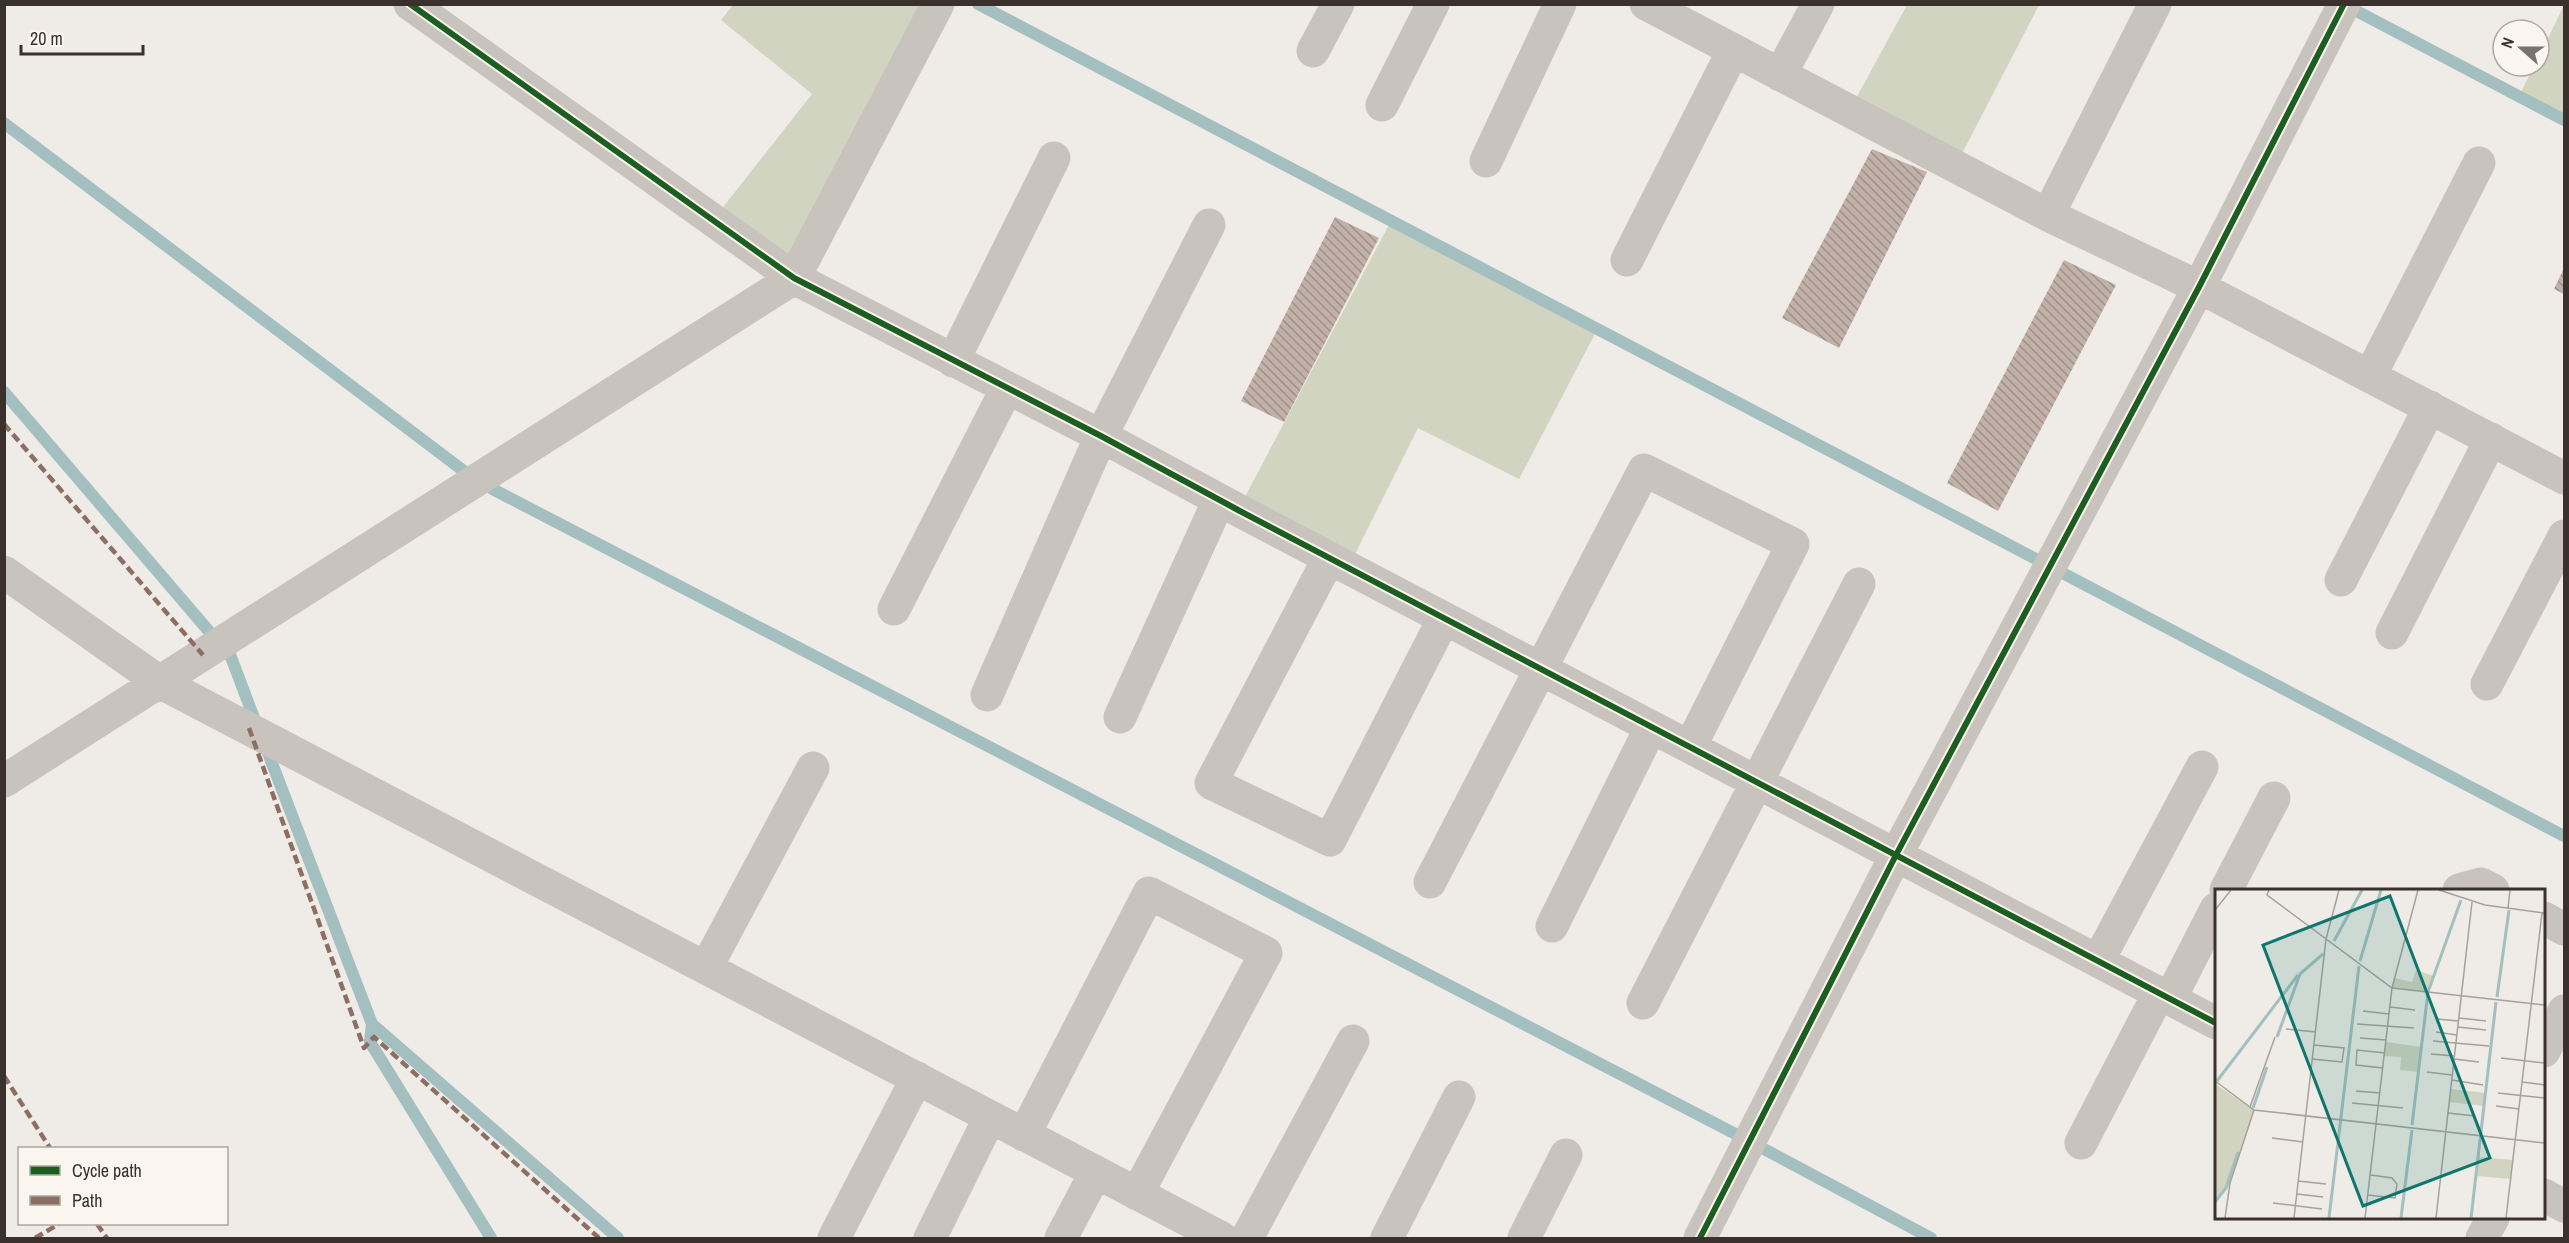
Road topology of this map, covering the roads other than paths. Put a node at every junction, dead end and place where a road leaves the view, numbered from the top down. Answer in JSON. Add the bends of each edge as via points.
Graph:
{"nodes":[{"id":1,"x":410,"y":4,"type":"edge"},
{"id":2,"x":938,"y":4,"type":"edge"},
{"id":3,"x":1338,"y":4,"type":"edge"},
{"id":4,"x":1432,"y":4,"type":"edge"},
{"id":5,"x":1560,"y":4,"type":"edge"},
{"id":6,"x":1646,"y":4,"type":"edge"},
{"id":7,"x":1818,"y":4,"type":"edge"},
{"id":8,"x":2154,"y":4,"type":"edge"},
{"id":9,"x":2344,"y":4,"type":"edge"},
{"id":10,"x":1313,"y":51,"type":"dead end"},
{"id":11,"x":1734,"y":51,"type":"junction"},
{"id":12,"x":1780,"y":75,"type":"junction"},
{"id":13,"x":1382,"y":105,"type":"dead end"},
{"id":14,"x":1054,"y":158,"type":"dead end"},
{"id":15,"x":1486,"y":161,"type":"dead end"},
{"id":16,"x":2480,"y":163,"type":"dead end"},
{"id":17,"x":2048,"y":216,"type":"junction"},
{"id":18,"x":1209,"y":225,"type":"dead end"},
{"id":19,"x":1627,"y":260,"type":"dead end"},
{"id":20,"x":795,"y":278,"type":"junction"},
{"id":21,"x":2199,"y":287,"type":"junction"},
{"id":22,"x":953,"y":361,"type":"junction"},
{"id":23,"x":2370,"y":376,"type":"junction"},
{"id":24,"x":1007,"y":388,"type":"junction"},
{"id":25,"x":2430,"y":407,"type":"junction"},
{"id":26,"x":1101,"y":436,"type":"junction"},
{"id":27,"x":2491,"y":439,"type":"junction"},
{"id":28,"x":2565,"y":478,"type":"edge"},
{"id":29,"x":1219,"y":500,"type":"junction"},
{"id":30,"x":2565,"y":536,"type":"edge"},
{"id":31,"x":1329,"y":558,"type":"junction"},
{"id":32,"x":4,"y":572,"type":"edge"},
{"id":33,"x":2341,"y":580,"type":"dead end"},
{"id":34,"x":1859,"y":584,"type":"dead end"},
{"id":35,"x":894,"y":609,"type":"dead end"},
{"id":36,"x":1444,"y":618,"type":"junction"},
{"id":37,"x":2392,"y":633,"type":"dead end"},
{"id":38,"x":1541,"y":669,"type":"junction"},
{"id":39,"x":161,"y":683,"type":"junction"},
{"id":40,"x":2487,"y":684,"type":"dead end"},
{"id":41,"x":987,"y":695,"type":"dead end"},
{"id":42,"x":1120,"y":717,"type":"dead end"},
{"id":43,"x":1651,"y":727,"type":"junction"},
{"id":44,"x":1690,"y":747,"type":"junction"},
{"id":45,"x":2202,"y":766,"type":"dead end"},
{"id":46,"x":813,"y":768,"type":"dead end"},
{"id":47,"x":4,"y":781,"type":"edge"},
{"id":48,"x":1755,"y":781,"type":"junction"},
{"id":49,"x":2274,"y":798,"type":"dead end"},
{"id":50,"x":1896,"y":855,"type":"junction"},
{"id":51,"x":1430,"y":882,"type":"dead end"},
{"id":52,"x":2227,"y":889,"type":"edge"},
{"id":53,"x":2465,"y":889,"type":"edge"},
{"id":54,"x":2490,"y":889,"type":"edge"},
{"id":55,"x":2215,"y":912,"type":"edge"},
{"id":56,"x":2545,"y":919,"type":"edge"},
{"id":57,"x":1552,"y":926,"type":"dead end"},
{"id":58,"x":2565,"y":929,"type":"edge"},
{"id":59,"x":2097,"y":961,"type":"junction"},
{"id":60,"x":706,"y":968,"type":"junction"},
{"id":61,"x":2165,"y":996,"type":"junction"},
{"id":62,"x":1643,"y":1003,"type":"dead end"},
{"id":63,"x":2565,"y":1011,"type":"edge"},
{"id":64,"x":2215,"y":1022,"type":"edge"},
{"id":65,"x":1353,"y":1041,"type":"dead end"},
{"id":66,"x":2545,"y":1049,"type":"edge"},
{"id":67,"x":917,"y":1078,"type":"junction"},
{"id":68,"x":1459,"y":1097,"type":"dead end"},
{"id":69,"x":990,"y":1117,"type":"junction"},
{"id":70,"x":1024,"y":1135,"type":"junction"},
{"id":71,"x":2081,"y":1143,"type":"dead end"},
{"id":72,"x":1566,"y":1155,"type":"dead end"},
{"id":73,"x":1096,"y":1172,"type":"junction"},
{"id":74,"x":1137,"y":1194,"type":"junction"},
{"id":75,"x":2545,"y":1196,"type":"edge"},
{"id":76,"x":2565,"y":1206,"type":"edge"},
{"id":77,"x":2492,"y":1219,"type":"edge"},
{"id":78,"x":834,"y":1239,"type":"edge"},
{"id":79,"x":930,"y":1239,"type":"edge"},
{"id":80,"x":1061,"y":1239,"type":"edge"},
{"id":81,"x":1222,"y":1239,"type":"edge"},
{"id":82,"x":1247,"y":1239,"type":"edge"},
{"id":83,"x":1387,"y":1239,"type":"edge"},
{"id":84,"x":1524,"y":1239,"type":"edge"},
{"id":85,"x":1700,"y":1239,"type":"edge"},
{"id":86,"x":2482,"y":1239,"type":"edge"}],
"edges":[{"from":1,"to":20,"type":"street"},
{"from":2,"to":20,"type":"street"},
{"from":3,"to":10,"type":"street"},
{"from":4,"to":13,"type":"street"},
{"from":5,"to":15,"type":"street"},
{"from":6,"to":11,"type":"street"},
{"from":7,"to":12,"type":"street"},
{"from":8,"to":17,"type":"street"},
{"from":9,"to":21,"type":"street"},
{"from":11,"to":12,"type":"street"},
{"from":11,"to":19,"type":"street"},
{"from":12,"to":17,"type":"street"},
{"from":14,"to":22,"type":"street"},
{"from":16,"to":23,"type":"street"},
{"from":17,"to":21,"type":"street"},
{"from":18,"to":26,"type":"street"},
{"from":20,"to":22,"type":"street"},
{"from":20,"to":39,"type":"street"},
{"from":21,"to":23,"type":"street"},
{"from":21,"to":50,"type":"street"},
{"from":22,"to":24,"type":"street"},
{"from":23,"to":25,"type":"street"},
{"from":24,"to":26,"type":"street"},
{"from":24,"to":35,"type":"street"},
{"from":25,"to":27,"type":"street"},
{"from":25,"to":33,"type":"street"},
{"from":26,"to":29,"type":"street"},
{"from":26,"to":41,"type":"street"},
{"from":27,"to":28,"type":"street"},
{"from":27,"to":37,"type":"street"},
{"from":29,"to":31,"type":"street"},
{"from":29,"to":42,"type":"street"},
{"from":30,"to":40,"type":"street"},
{"from":31,"to":36,"type":"street"},
{"from":31,"to":36,"type":"street","via":[[1211,783],[1330,840]]},
{"from":32,"to":39,"type":"street"},
{"from":34,"to":48,"type":"street"},
{"from":36,"to":38,"type":"street"},
{"from":38,"to":43,"type":"street"},
{"from":38,"to":44,"type":"street","via":[[1644,470],[1793,544]]},
{"from":38,"to":51,"type":"street"},
{"from":39,"to":47,"type":"street"},
{"from":39,"to":60,"type":"street"},
{"from":43,"to":44,"type":"street"},
{"from":43,"to":57,"type":"street"},
{"from":44,"to":48,"type":"street"},
{"from":45,"to":59,"type":"street"},
{"from":46,"to":60,"type":"street"},
{"from":48,"to":50,"type":"street"},
{"from":48,"to":62,"type":"street"},
{"from":49,"to":52,"type":"street"},
{"from":50,"to":59,"type":"street"},
{"from":50,"to":85,"type":"street"},
{"from":53,"to":54,"type":"street","via":[[2481,884]]},
{"from":55,"to":61,"type":"street"},
{"from":56,"to":58,"type":"street"},
{"from":59,"to":61,"type":"street"},
{"from":60,"to":67,"type":"street"},
{"from":61,"to":64,"type":"street"},
{"from":61,"to":71,"type":"street"},
{"from":63,"to":66,"type":"street"},
{"from":65,"to":82,"type":"street"},
{"from":67,"to":69,"type":"street"},
{"from":67,"to":78,"type":"street"},
{"from":68,"to":83,"type":"street"},
{"from":69,"to":70,"type":"street"},
{"from":69,"to":79,"type":"street"},
{"from":70,"to":73,"type":"street"},
{"from":70,"to":74,"type":"street","via":[[1149,893],[1266,953]]},
{"from":72,"to":84,"type":"street"},
{"from":73,"to":74,"type":"street"},
{"from":73,"to":80,"type":"street"},
{"from":74,"to":81,"type":"street"},
{"from":75,"to":76,"type":"street"},
{"from":77,"to":86,"type":"street"}]}
